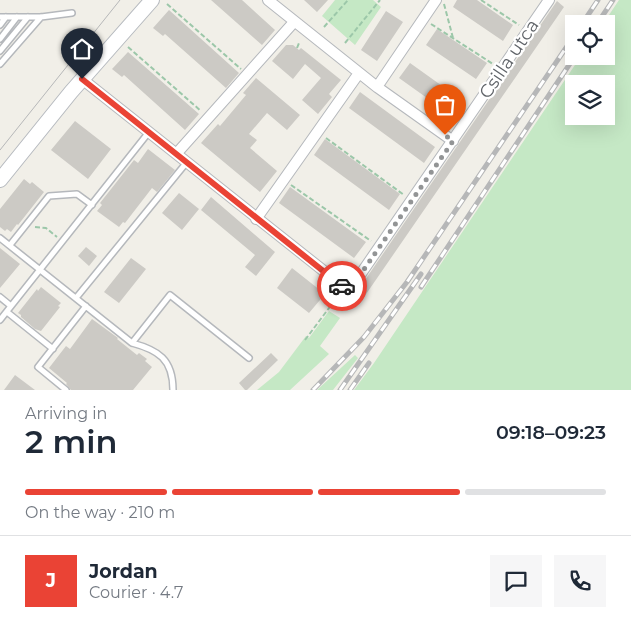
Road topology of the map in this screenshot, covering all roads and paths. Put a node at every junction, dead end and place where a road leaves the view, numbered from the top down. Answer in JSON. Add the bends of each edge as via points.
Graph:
{"nodes":[{"id":1,"x":152,"y":0,"type":"edge"},
{"id":2,"x":348,"y":0,"type":"edge"},
{"id":3,"x":380,"y":0,"type":"edge"},
{"id":4,"x":436,"y":0,"type":"edge"},
{"id":5,"x":443,"y":0,"type":"edge"},
{"id":6,"x":481,"y":0,"type":"edge"},
{"id":7,"x":549,"y":0,"type":"edge"},
{"id":8,"x":273,"y":2,"type":"edge"},
{"id":9,"x":167,"y":4,"type":"dead end"},
{"id":10,"x":72,"y":13,"type":"dead end"},
{"id":11,"x":41,"y":16,"type":"junction"},
{"id":12,"x":3,"y":17,"type":"edge"},
{"id":13,"x":17,"y":17,"type":"junction"},
{"id":14,"x":28,"y":17,"type":"junction"},
{"id":15,"x":423,"y":19,"type":"junction"},
{"id":16,"x":294,"y":22,"type":"junction"},
{"id":17,"x":0,"y":24,"type":"edge"},
{"id":18,"x":324,"y":27,"type":"dead end"},
{"id":19,"x":524,"y":28,"type":"dead end"},
{"id":20,"x":453,"y":38,"type":"junction"},
{"id":21,"x":0,"y":39,"type":"edge"},
{"id":22,"x":299,"y":43,"type":"dead end"},
{"id":23,"x":345,"y":43,"type":"dead end"},
{"id":24,"x":128,"y":47,"type":"dead end"},
{"id":25,"x":298,"y":48,"type":"dead end"},
{"id":26,"x":0,"y":51,"type":"edge"},
{"id":27,"x":0,"y":64,"type":"edge"},
{"id":28,"x":498,"y":67,"type":"dead end"},
{"id":29,"x":244,"y":72,"type":"dead end"},
{"id":30,"x":360,"y":73,"type":"junction"},
{"id":31,"x":82,"y":79,"type":"junction"},
{"id":32,"x":378,"y":87,"type":"junction"},
{"id":33,"x":206,"y":115,"type":"dead end"},
{"id":34,"x":150,"y":132,"type":"junction"},
{"id":35,"x":326,"y":138,"type":"dead end"},
{"id":36,"x":453,"y":141,"type":"junction"},
{"id":37,"x":176,"y":153,"type":"junction"},
{"id":38,"x":187,"y":162,"type":"junction"},
{"id":39,"x":0,"y":180,"type":"edge"},
{"id":40,"x":291,"y":185,"type":"dead end"},
{"id":41,"x":408,"y":198,"type":"dead end"},
{"id":42,"x":92,"y":205,"type":"junction"},
{"id":43,"x":256,"y":219,"type":"junction"},
{"id":44,"x":28,"y":222,"type":"junction"},
{"id":45,"x":0,"y":238,"type":"edge"},
{"id":46,"x":63,"y":242,"type":"junction"},
{"id":47,"x":375,"y":244,"type":"dead end"},
{"id":48,"x":10,"y":245,"type":"junction"},
{"id":49,"x":40,"y":270,"type":"junction"},
{"id":50,"x":344,"y":293,"type":"junction"},
{"id":51,"x":0,"y":297,"type":"edge"},
{"id":52,"x":76,"y":298,"type":"junction"},
{"id":53,"x":11,"y":306,"type":"junction"},
{"id":54,"x":86,"y":306,"type":"junction"},
{"id":55,"x":7,"y":312,"type":"junction"},
{"id":56,"x":0,"y":320,"type":"edge"},
{"id":57,"x":305,"y":340,"type":"dead end"},
{"id":58,"x":132,"y":343,"type":"junction"},
{"id":59,"x":53,"y":348,"type":"junction"},
{"id":60,"x":249,"y":358,"type":"dead end"},
{"id":61,"x":66,"y":390,"type":"edge"},
{"id":62,"x":174,"y":390,"type":"edge"}],
"edges":[{"from":1,"to":31,"type":"street"},
{"from":2,"to":18,"type":"path"},
{"from":3,"to":23,"type":"path"},
{"from":4,"to":15,"type":"street"},
{"from":5,"to":20,"type":"path"},
{"from":6,"to":19,"type":"path"},
{"from":7,"to":36,"type":"street","name":"Csilla utca"},
{"from":8,"to":16,"type":"street"},
{"from":9,"to":29,"type":"path"},
{"from":10,"to":11,"type":"lane"},
{"from":11,"to":14,"type":"lane"},
{"from":11,"to":27,"type":"lane"},
{"from":12,"to":13,"type":"lane"},
{"from":12,"to":17,"type":"lane"},
{"from":13,"to":14,"type":"lane"},
{"from":13,"to":21,"type":"lane"},
{"from":14,"to":26,"type":"lane"},
{"from":15,"to":20,"type":"path"},
{"from":15,"to":32,"type":"street"},
{"from":16,"to":30,"type":"street"},
{"from":16,"to":37,"type":"street"},
{"from":20,"to":28,"type":"path"},
{"from":22,"to":25,"type":"path"},
{"from":24,"to":33,"type":"path"},
{"from":30,"to":32,"type":"street"},
{"from":30,"to":43,"type":"street"},
{"from":31,"to":34,"type":"street"},
{"from":31,"to":39,"type":"street"},
{"from":32,"to":36,"type":"street"},
{"from":34,"to":37,"type":"street"},
{"from":34,"to":42,"type":"lane"},
{"from":35,"to":41,"type":"path"},
{"from":36,"to":50,"type":"street","name":"Csilla utca"},
{"from":37,"to":38,"type":"street"},
{"from":38,"to":43,"type":"street"},
{"from":38,"to":52,"type":"lane"},
{"from":40,"to":47,"type":"path"},
{"from":42,"to":44,"type":"lane","via":[[77,194],[50,196]]},
{"from":42,"to":46,"type":"lane"},
{"from":43,"to":50,"type":"street"},
{"from":44,"to":46,"type":"path","via":[[35,227],[46,228]]},
{"from":44,"to":48,"type":"lane"},
{"from":45,"to":48,"type":"lane"},
{"from":46,"to":49,"type":"lane"},
{"from":48,"to":49,"type":"lane"},
{"from":49,"to":52,"type":"lane"},
{"from":49,"to":53,"type":"lane"},
{"from":50,"to":57,"type":"path"},
{"from":51,"to":53,"type":"lane"},
{"from":52,"to":54,"type":"lane"},
{"from":53,"to":55,"type":"lane"},
{"from":54,"to":58,"type":"lane"},
{"from":54,"to":59,"type":"lane"},
{"from":55,"to":56,"type":"lane"},
{"from":55,"to":59,"type":"lane"},
{"from":58,"to":60,"type":"lane","via":[[170,295]]},
{"from":58,"to":62,"type":"lane","via":[[153,349],[167,363]]},
{"from":59,"to":61,"type":"lane","via":[[38,367]]}]}
